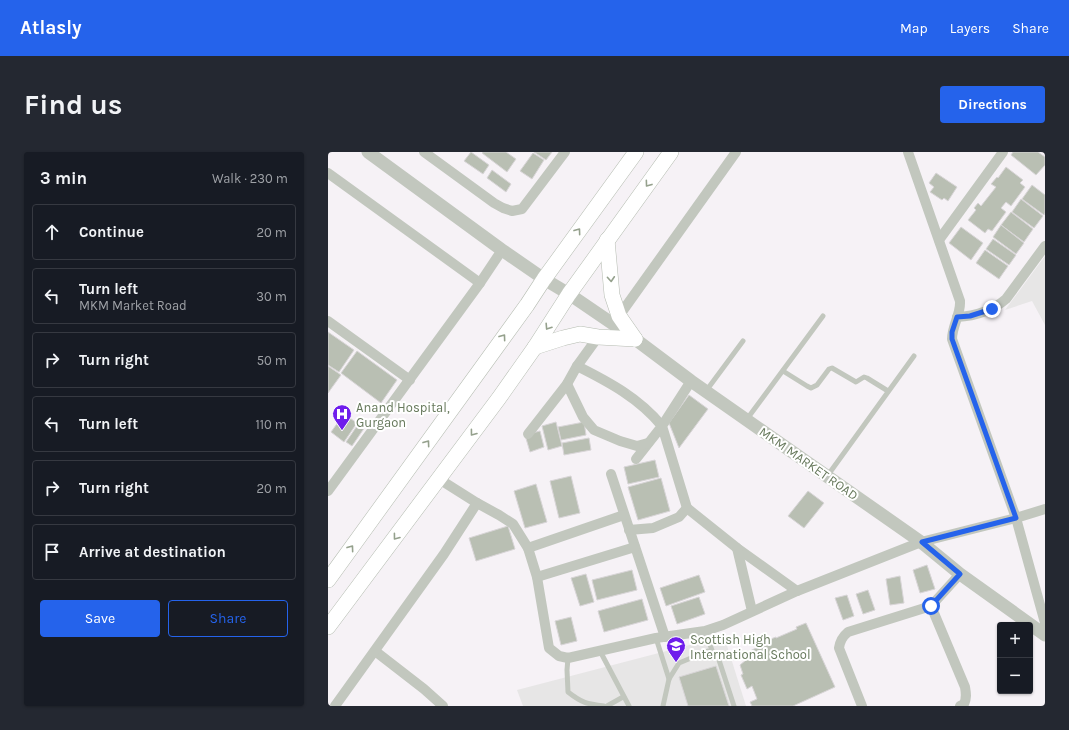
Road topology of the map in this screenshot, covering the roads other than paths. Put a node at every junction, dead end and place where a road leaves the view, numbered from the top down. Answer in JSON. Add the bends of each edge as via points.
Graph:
{"nodes":[{"id":1,"x":368,"y":152,"type":"edge"},
{"id":2,"x":424,"y":152,"type":"edge"},
{"id":3,"x":565,"y":152,"type":"edge"},
{"id":4,"x":636,"y":152,"type":"edge"},
{"id":5,"x":671,"y":152,"type":"edge"},
{"id":6,"x":736,"y":152,"type":"edge"},
{"id":7,"x":908,"y":152,"type":"edge"},
{"id":8,"x":1003,"y":152,"type":"edge"},
{"id":9,"x":328,"y":172,"type":"edge"},
{"id":10,"x":608,"y":240,"type":"junction"},
{"id":11,"x":939,"y":240,"type":"junction"},
{"id":12,"x":1045,"y":246,"type":"edge"},
{"id":13,"x":502,"y":250,"type":"junction"},
{"id":14,"x":544,"y":279,"type":"junction"},
{"id":15,"x":480,"y":283,"type":"junction"},
{"id":16,"x":569,"y":294,"type":"junction"},
{"id":17,"x":619,"y":316,"type":"junction"},
{"id":18,"x":823,"y":316,"type":"dead end"},
{"id":19,"x":957,"y":317,"type":"junction"},
{"id":20,"x":328,"y":321,"type":"edge"},
{"id":21,"x":598,"y":337,"type":"junction"},
{"id":22,"x":635,"y":339,"type":"junction"},
{"id":23,"x":743,"y":341,"type":"dead end"},
{"id":24,"x":535,"y":347,"type":"junction"},
{"id":25,"x":914,"y":356,"type":"dead end"},
{"id":26,"x":577,"y":366,"type":"junction"},
{"id":27,"x":783,"y":371,"type":"junction"},
{"id":28,"x":410,"y":380,"type":"junction"},
{"id":29,"x":691,"y":381,"type":"junction"},
{"id":30,"x":567,"y":384,"type":"junction"},
{"id":31,"x":706,"y":391,"type":"junction"},
{"id":32,"x":888,"y":391,"type":"junction"},
{"id":33,"x":747,"y":420,"type":"junction"},
{"id":34,"x":662,"y":426,"type":"junction"},
{"id":35,"x":528,"y":434,"type":"dead end"},
{"id":36,"x":648,"y":443,"type":"junction"},
{"id":37,"x":636,"y":459,"type":"dead end"},
{"id":38,"x":611,"y":474,"type":"dead end"},
{"id":39,"x":827,"y":476,"type":"junction"},
{"id":40,"x":439,"y":479,"type":"junction"},
{"id":41,"x":328,"y":491,"type":"edge"},
{"id":42,"x":477,"y":503,"type":"junction"},
{"id":43,"x":687,"y":508,"type":"junction"},
{"id":44,"x":1045,"y":509,"type":"edge"},
{"id":45,"x":624,"y":515,"type":"junction"},
{"id":46,"x":1016,"y":518,"type":"junction"},
{"id":47,"x":629,"y":530,"type":"junction"},
{"id":48,"x":922,"y":542,"type":"junction"},
{"id":49,"x":635,"y":547,"type":"junction"},
{"id":50,"x":528,"y":548,"type":"junction"},
{"id":51,"x":737,"y":548,"type":"junction"},
{"id":52,"x":960,"y":574,"type":"junction"},
{"id":53,"x":537,"y":577,"type":"junction"},
{"id":54,"x":328,"y":580,"type":"edge"},
{"id":55,"x":797,"y":591,"type":"junction"},
{"id":56,"x":931,"y":606,"type":"junction"},
{"id":57,"x":752,"y":611,"type":"junction"},
{"id":58,"x":1045,"y":623,"type":"edge"},
{"id":59,"x":328,"y":627,"type":"edge"},
{"id":60,"x":705,"y":631,"type":"junction"},
{"id":61,"x":1045,"y":636,"type":"edge"},
{"id":62,"x":661,"y":638,"type":"junction"},
{"id":63,"x":375,"y":651,"type":"junction"},
{"id":64,"x":600,"y":651,"type":"junction"},
{"id":65,"x":713,"y":653,"type":"junction"},
{"id":66,"x":568,"y":658,"type":"junction"},
{"id":67,"x":669,"y":679,"type":"junction"},
{"id":68,"x":623,"y":697,"type":"junction"},
{"id":69,"x":608,"y":705,"type":"edge"},
{"id":70,"x":335,"y":706,"type":"edge"},
{"id":71,"x":443,"y":706,"type":"edge"},
{"id":72,"x":629,"y":706,"type":"edge"},
{"id":73,"x":663,"y":706,"type":"edge"},
{"id":74,"x":734,"y":706,"type":"edge"},
{"id":75,"x":862,"y":706,"type":"edge"},
{"id":76,"x":960,"y":706,"type":"edge"}],
"edges":[{"from":1,"to":13,"type":"street","name":"MKM MARKET ROAD"},
{"from":2,"to":3,"type":"street","via":[[502,208],[512,211],[522,209]]},
{"from":14,"to":4,"type":"main road","one_way":true},
{"from":5,"to":10,"type":"main road","one_way":true},
{"from":6,"to":17,"type":"street"},
{"from":7,"to":11,"type":"street"},
{"from":8,"to":11,"type":"street"},
{"from":9,"to":15,"type":"street"},
{"from":10,"to":16,"type":"main road"},
{"from":10,"to":17,"type":"main road","one_way":true,"via":[[612,295]]},
{"from":11,"to":19,"type":"street","via":[[960,301]]},
{"from":12,"to":19,"type":"street","via":[[1000,305],[983,313]]},
{"from":13,"to":14,"type":"street","name":"MKM MARKET ROAD"},
{"from":13,"to":15,"type":"street"},
{"from":14,"to":16,"type":"street","name":"MKM MARKET ROAD"},
{"from":54,"to":14,"type":"main road","one_way":true},
{"from":15,"to":28,"type":"street"},
{"from":16,"to":22,"type":"street","name":"MKM MARKET ROAD"},
{"from":16,"to":24,"type":"main road","one_way":true},
{"from":17,"to":22,"type":"main road"},
{"from":18,"to":27,"type":"lane"},
{"from":19,"to":46,"type":"street","via":[[952,339]]},
{"from":20,"to":28,"type":"street"},
{"from":21,"to":22,"type":"main road"},
{"from":21,"to":24,"type":"main road","via":[[580,334]]},
{"from":21,"to":26,"type":"street"},
{"from":22,"to":29,"type":"street","name":"MKM MARKET ROAD"},
{"from":23,"to":31,"type":"lane"},
{"from":24,"to":40,"type":"main road","one_way":true},
{"from":25,"to":32,"type":"lane"},
{"from":26,"to":30,"type":"street"},
{"from":26,"to":34,"type":"street","via":[[611,383],[636,400]]},
{"from":27,"to":32,"type":"lane","via":[[811,388],[832,368],[856,382],[867,378]]},
{"from":27,"to":33,"type":"lane"},
{"from":28,"to":41,"type":"street"},
{"from":29,"to":31,"type":"street","name":"MKM MARKET ROAD"},
{"from":29,"to":34,"type":"street"},
{"from":30,"to":35,"type":"street"},
{"from":30,"to":36,"type":"street","via":[[583,417],[594,430],[637,446]]},
{"from":31,"to":33,"type":"street","name":"MKM MARKET ROAD"},
{"from":32,"to":39,"type":"lane"},
{"from":33,"to":39,"type":"street","name":"MKM MARKET ROAD"},
{"from":34,"to":36,"type":"street"},
{"from":34,"to":43,"type":"street"},
{"from":36,"to":37,"type":"street"},
{"from":38,"to":45,"type":"street"},
{"from":39,"to":48,"type":"street","name":"MKM MARKET ROAD"},
{"from":40,"to":42,"type":"street"},
{"from":40,"to":59,"type":"main road","one_way":true},
{"from":42,"to":50,"type":"street","via":[[513,524]]},
{"from":42,"to":63,"type":"street"},
{"from":43,"to":47,"type":"street","via":[[679,517],[653,528]]},
{"from":43,"to":51,"type":"street"},
{"from":44,"to":46,"type":"street"},
{"from":45,"to":47,"type":"street"},
{"from":45,"to":50,"type":"street"},
{"from":46,"to":48,"type":"street"},
{"from":46,"to":58,"type":"street"},
{"from":47,"to":49,"type":"street"},
{"from":48,"to":52,"type":"street","name":"MKM MARKET ROAD"},
{"from":48,"to":55,"type":"street"},
{"from":49,"to":53,"type":"street"},
{"from":49,"to":62,"type":"street"},
{"from":50,"to":53,"type":"street"},
{"from":51,"to":55,"type":"street"},
{"from":51,"to":57,"type":"street"},
{"from":52,"to":56,"type":"street"},
{"from":52,"to":61,"type":"street","name":"MKM MARKET ROAD"},
{"from":53,"to":66,"type":"street","via":[[549,648],[559,656]]},
{"from":55,"to":57,"type":"street"},
{"from":56,"to":75,"type":"street","via":[[848,632],[843,636],[840,654]]},
{"from":56,"to":76,"type":"street","via":[[965,687],[966,700]]},
{"from":57,"to":60,"type":"street"},
{"from":60,"to":62,"type":"street"},
{"from":60,"to":65,"type":"lane"},
{"from":62,"to":64,"type":"street"},
{"from":62,"to":67,"type":"lane"},
{"from":63,"to":70,"type":"street"},
{"from":63,"to":71,"type":"street"},
{"from":64,"to":66,"type":"street"},
{"from":64,"to":68,"type":"lane"},
{"from":65,"to":67,"type":"lane","via":[[708,651],[678,663]]},
{"from":65,"to":74,"type":"lane","via":[[718,657]]},
{"from":66,"to":69,"type":"lane","via":[[568,692],[580,701],[593,705]]},
{"from":67,"to":73,"type":"lane"},
{"from":68,"to":69,"type":"lane"},
{"from":68,"to":72,"type":"lane"}]}
